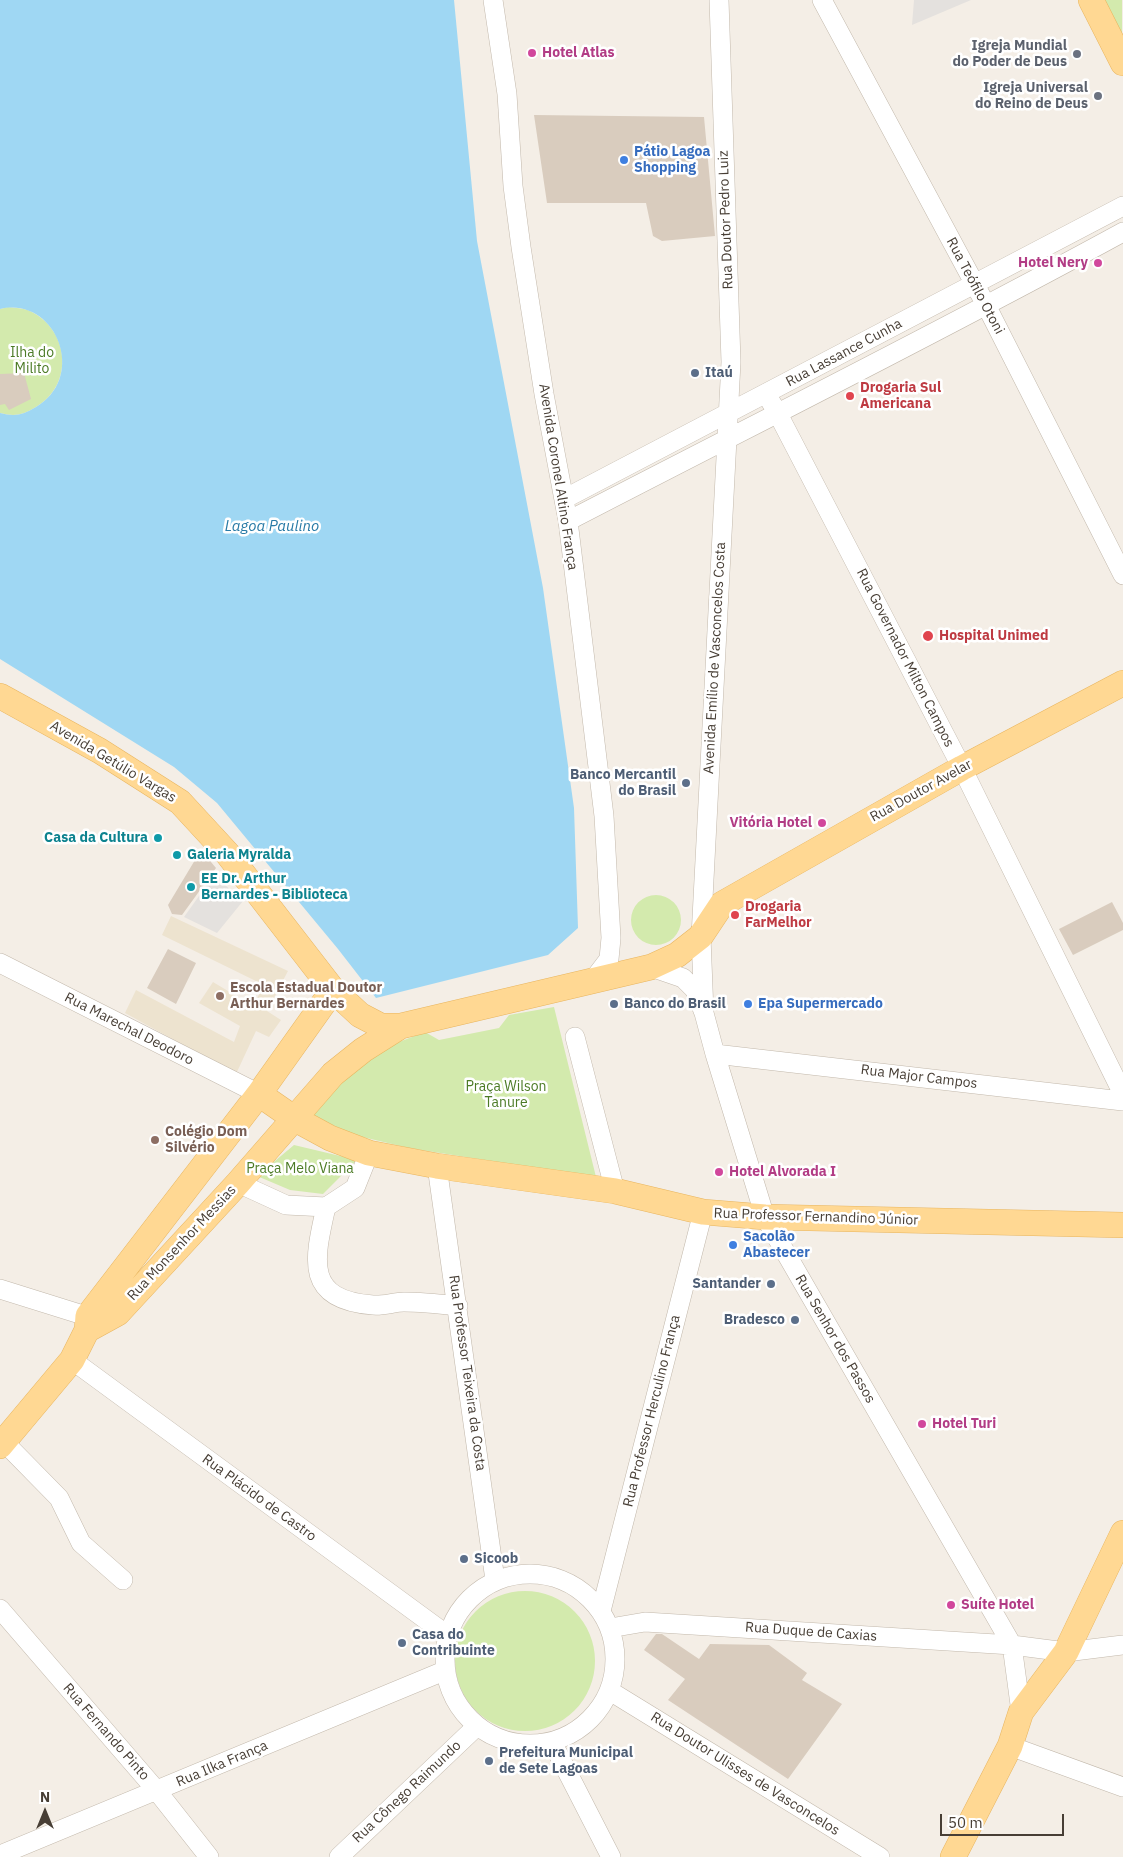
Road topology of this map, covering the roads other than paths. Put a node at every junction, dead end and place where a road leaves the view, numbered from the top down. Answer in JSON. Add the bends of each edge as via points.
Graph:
{"nodes":[{"id":1,"x":493,"y":0,"type":"edge"},
{"id":2,"x":719,"y":0,"type":"edge"},
{"id":3,"x":822,"y":0,"type":"edge"},
{"id":4,"x":1094,"y":4,"type":"edge"},
{"id":5,"x":1123,"y":63,"type":"edge"},
{"id":6,"x":1123,"y":206,"type":"edge"},
{"id":7,"x":1123,"y":232,"type":"edge"},
{"id":8,"x":975,"y":284,"type":"junction"},
{"id":9,"x":987,"y":307,"type":"junction"},
{"id":10,"x":766,"y":394,"type":"junction"},
{"id":11,"x":777,"y":412,"type":"junction"},
{"id":12,"x":728,"y":414,"type":"junction"},
{"id":13,"x":726,"y":439,"type":"junction"},
{"id":14,"x":564,"y":499,"type":"junction"},
{"id":15,"x":568,"y":521,"type":"junction"},
{"id":16,"x":1123,"y":575,"type":"edge"},
{"id":17,"x":1123,"y":683,"type":"edge"},
{"id":18,"x":0,"y":696,"type":"edge"},
{"id":19,"x":962,"y":768,"type":"junction"},
{"id":20,"x":701,"y":938,"type":"junction"},
{"id":21,"x":0,"y":963,"type":"edge"},
{"id":22,"x":650,"y":967,"type":"junction"},
{"id":23,"x":593,"y":980,"type":"junction"},
{"id":24,"x":333,"y":990,"type":"junction"},
{"id":25,"x":704,"y":1013,"type":"junction"},
{"id":26,"x":402,"y":1026,"type":"junction"},
{"id":27,"x":575,"y":1037,"type":"dead end"},
{"id":28,"x":714,"y":1054,"type":"junction"},
{"id":29,"x":259,"y":1094,"type":"junction"},
{"id":30,"x":1123,"y":1094,"type":"edge"},
{"id":31,"x":1123,"y":1101,"type":"edge"},
{"id":32,"x":295,"y":1119,"type":"junction"},
{"id":33,"x":369,"y":1153,"type":"junction"},
{"id":34,"x":437,"y":1166,"type":"junction"},
{"id":35,"x":238,"y":1183,"type":"junction"},
{"id":36,"x":615,"y":1191,"type":"junction"},
{"id":37,"x":326,"y":1207,"type":"junction"},
{"id":38,"x":703,"y":1212,"type":"junction"},
{"id":39,"x":765,"y":1217,"type":"junction"},
{"id":40,"x":1123,"y":1225,"type":"edge"},
{"id":41,"x":0,"y":1289,"type":"edge"},
{"id":42,"x":458,"y":1306,"type":"junction"},
{"id":43,"x":93,"y":1322,"type":"junction"},
{"id":44,"x":72,"y":1360,"type":"junction"},
{"id":45,"x":2,"y":1444,"type":"edge"},
{"id":46,"x":1123,"y":1533,"type":"edge"},
{"id":47,"x":123,"y":1580,"type":"dead end"},
{"id":48,"x":495,"y":1580,"type":"junction"},
{"id":49,"x":0,"y":1609,"type":"edge"},
{"id":50,"x":601,"y":1611,"type":"junction"},
{"id":51,"x":610,"y":1628,"type":"junction"},
{"id":52,"x":447,"y":1636,"type":"junction"},
{"id":53,"x":1012,"y":1645,"type":"junction"},
{"id":54,"x":1123,"y":1645,"type":"edge"},
{"id":55,"x":1066,"y":1652,"type":"junction"},
{"id":56,"x":444,"y":1671,"type":"junction"},
{"id":57,"x":610,"y":1691,"type":"junction"},
{"id":58,"x":1021,"y":1712,"type":"junction"},
{"id":59,"x":476,"y":1727,"type":"junction"},
{"id":60,"x":552,"y":1742,"type":"junction"},
{"id":61,"x":1010,"y":1746,"type":"junction"},
{"id":62,"x":1123,"y":1787,"type":"edge"},
{"id":63,"x":156,"y":1791,"type":"junction"},
{"id":64,"x":0,"y":1855,"type":"edge"},
{"id":65,"x":209,"y":1857,"type":"edge"},
{"id":66,"x":339,"y":1857,"type":"edge"},
{"id":67,"x":611,"y":1857,"type":"edge"},
{"id":68,"x":880,"y":1857,"type":"edge"},
{"id":69,"x":953,"y":1857,"type":"edge"}],
"edges":[{"from":1,"to":14,"type":"street","name":"Avenida Coronel Altino França","via":[[507,94],[521,247]]},
{"from":2,"to":12,"type":"street","name":"Rua Doutor Pedro Luiz","via":[[731,362]]},
{"from":3,"to":8,"type":"street","name":"Rua Teófilo Otoni"},
{"from":4,"to":5,"type":"main road"},
{"from":6,"to":8,"type":"street","name":"Rua Lassance Cunha"},
{"from":7,"to":9,"type":"street","name":"Rua Lassance Cunha"},
{"from":8,"to":9,"type":"street","name":"Rua Teófilo Otoni"},
{"from":8,"to":10,"type":"street","name":"Rua Lassance Cunha"},
{"from":9,"to":11,"type":"street","name":"Rua Lassance Cunha"},
{"from":9,"to":16,"type":"street","name":"Rua Teófilo Otoni"},
{"from":10,"to":11,"type":"street","name":"Rua Governador Milton Campos"},
{"from":10,"to":12,"type":"street","name":"Rua Lassance Cunha"},
{"from":11,"to":13,"type":"street","name":"Rua Lassance Cunha"},
{"from":11,"to":19,"type":"street","name":"Rua Governador Milton Campos"},
{"from":12,"to":13,"type":"street","name":"Rua Doutor Pedro Luiz"},
{"from":12,"to":14,"type":"street","name":"Rua Lassance Cunha"},
{"from":13,"to":15,"type":"street","name":"Rua Lassance Cunha"},
{"from":13,"to":20,"type":"street","name":"Avenida Emílio de Vasconcelos Costa"},
{"from":14,"to":15,"type":"street","name":"Avenida Coronel Altino França"},
{"from":15,"to":23,"type":"street","name":"Avenida Coronel Altino França","via":[[604,816],[612,938],[609,959]]},
{"from":17,"to":19,"type":"main road","name":"Rua Doutor Avelar"},
{"from":18,"to":24,"type":"main road","name":"Avenida Getúlio Vargas","via":[[100,751],[180,802],[227,852]]},
{"from":19,"to":20,"type":"main road","name":"Rua Doutor Avelar","via":[[722,904]]},
{"from":19,"to":30,"type":"street","name":"Rua Governador Milton Campos"},
{"from":20,"to":22,"type":"main road","via":[[677,955]]},
{"from":20,"to":25,"type":"street","name":"Rua Senhor dos Passos"},
{"from":21,"to":29,"type":"street","name":"Rua Marechal Deodoro"},
{"from":22,"to":23,"type":"main road"},
{"from":22,"to":25,"type":"street","name":"Rua Senhor dos Passos","via":[[683,978],[695,990]]},
{"from":23,"to":26,"type":"main road"},
{"from":24,"to":26,"type":"main road","name":"Avenida Getúlio Vargas","via":[[360,1015],[381,1026]]},
{"from":24,"to":29,"type":"main road","name":"Rua Monsenhor Messias"},
{"from":25,"to":28,"type":"street","name":"Rua Senhor dos Passos"},
{"from":26,"to":32,"type":"main road","name":"Rua Monsenhor Messias","via":[[363,1050],[333,1074]]},
{"from":27,"to":36,"type":"street"},
{"from":28,"to":31,"type":"street","name":"Rua Major Campos"},
{"from":28,"to":39,"type":"street","name":"Rua Senhor dos Passos"},
{"from":29,"to":32,"type":"main road","name":"Rua Professor Fernandino Júnior"},
{"from":29,"to":43,"type":"main road","name":"Rua Monsenhor Messias"},
{"from":32,"to":33,"type":"main road","name":"Rua Professor Fernandino Júnior","via":[[330,1138]]},
{"from":32,"to":35,"type":"main road","name":"Rua Monsenhor Messias"},
{"from":33,"to":34,"type":"main road","name":"Rua Professor Fernandino Júnior"},
{"from":33,"to":37,"type":"street","via":[[355,1188]]},
{"from":34,"to":36,"type":"main road","name":"Rua Professor Fernandino Júnior"},
{"from":34,"to":42,"type":"street","name":"Rua Professor Teixeira da Costa"},
{"from":35,"to":37,"type":"street","via":[[286,1205]]},
{"from":35,"to":43,"type":"main road","name":"Rua Monsenhor Messias","via":[[118,1313]]},
{"from":36,"to":38,"type":"main road","name":"Rua Professor Fernandino Júnior"},
{"from":37,"to":42,"type":"street","via":[[317,1262],[328,1292],[363,1304],[403,1302]]},
{"from":38,"to":39,"type":"main road","name":"Rua Professor Fernandino Júnior"},
{"from":38,"to":50,"type":"street","name":"Rua Professor Herculino França"},
{"from":39,"to":40,"type":"main road","name":"Rua Professor Fernandino Júnior"},
{"from":39,"to":53,"type":"street","name":"Rua Senhor dos Passos"},
{"from":41,"to":43,"type":"street"},
{"from":42,"to":48,"type":"street","name":"Rua Professor Teixeira da Costa"},
{"from":43,"to":44,"type":"main road","name":"Rua Monsenhor Messias"},
{"from":44,"to":45,"type":"main road","name":"Rua Monsenhor Messias"},
{"from":44,"to":52,"type":"street","name":"Rua Plácido de Castro"},
{"from":45,"to":47,"type":"street","via":[[59,1498],[81,1543]]},
{"from":46,"to":55,"type":"main road"},
{"from":48,"to":50,"type":"street","via":[[534,1574],[560,1579],[583,1592]]},
{"from":48,"to":52,"type":"street","via":[[460,1609]]},
{"from":49,"to":63,"type":"street","name":"Rua Fernando Pinto"},
{"from":50,"to":51,"type":"street"},
{"from":51,"to":53,"type":"street","name":"Rua Duque de Caxias","via":[[645,1622]]},
{"from":51,"to":57,"type":"street","via":[[615,1670]]},
{"from":52,"to":56,"type":"street"},
{"from":53,"to":55,"type":"street"},
{"from":53,"to":58,"type":"street","name":"Rua Senhor dos Passos"},
{"from":54,"to":55,"type":"street"},
{"from":55,"to":58,"type":"main road"},
{"from":56,"to":59,"type":"street","via":[[450,1692]]},
{"from":56,"to":63,"type":"street","name":"Rua Ilka França"},
{"from":57,"to":60,"type":"street","via":[[601,1708],[587,1723],[571,1735]]},
{"from":57,"to":68,"type":"street","name":"Rua Doutor Ulisses de Vasconcelos"},
{"from":58,"to":61,"type":"main road"},
{"from":59,"to":60,"type":"street","via":[[500,1740],[526,1745]]},
{"from":59,"to":66,"type":"street","name":"Rua Cônego Raimundo"},
{"from":60,"to":67,"type":"street"},
{"from":61,"to":62,"type":"street"},
{"from":61,"to":69,"type":"main road"},
{"from":63,"to":64,"type":"street","name":"Rua Ilka França"},
{"from":63,"to":65,"type":"street","name":"Rua Fernando Pinto"}]}
